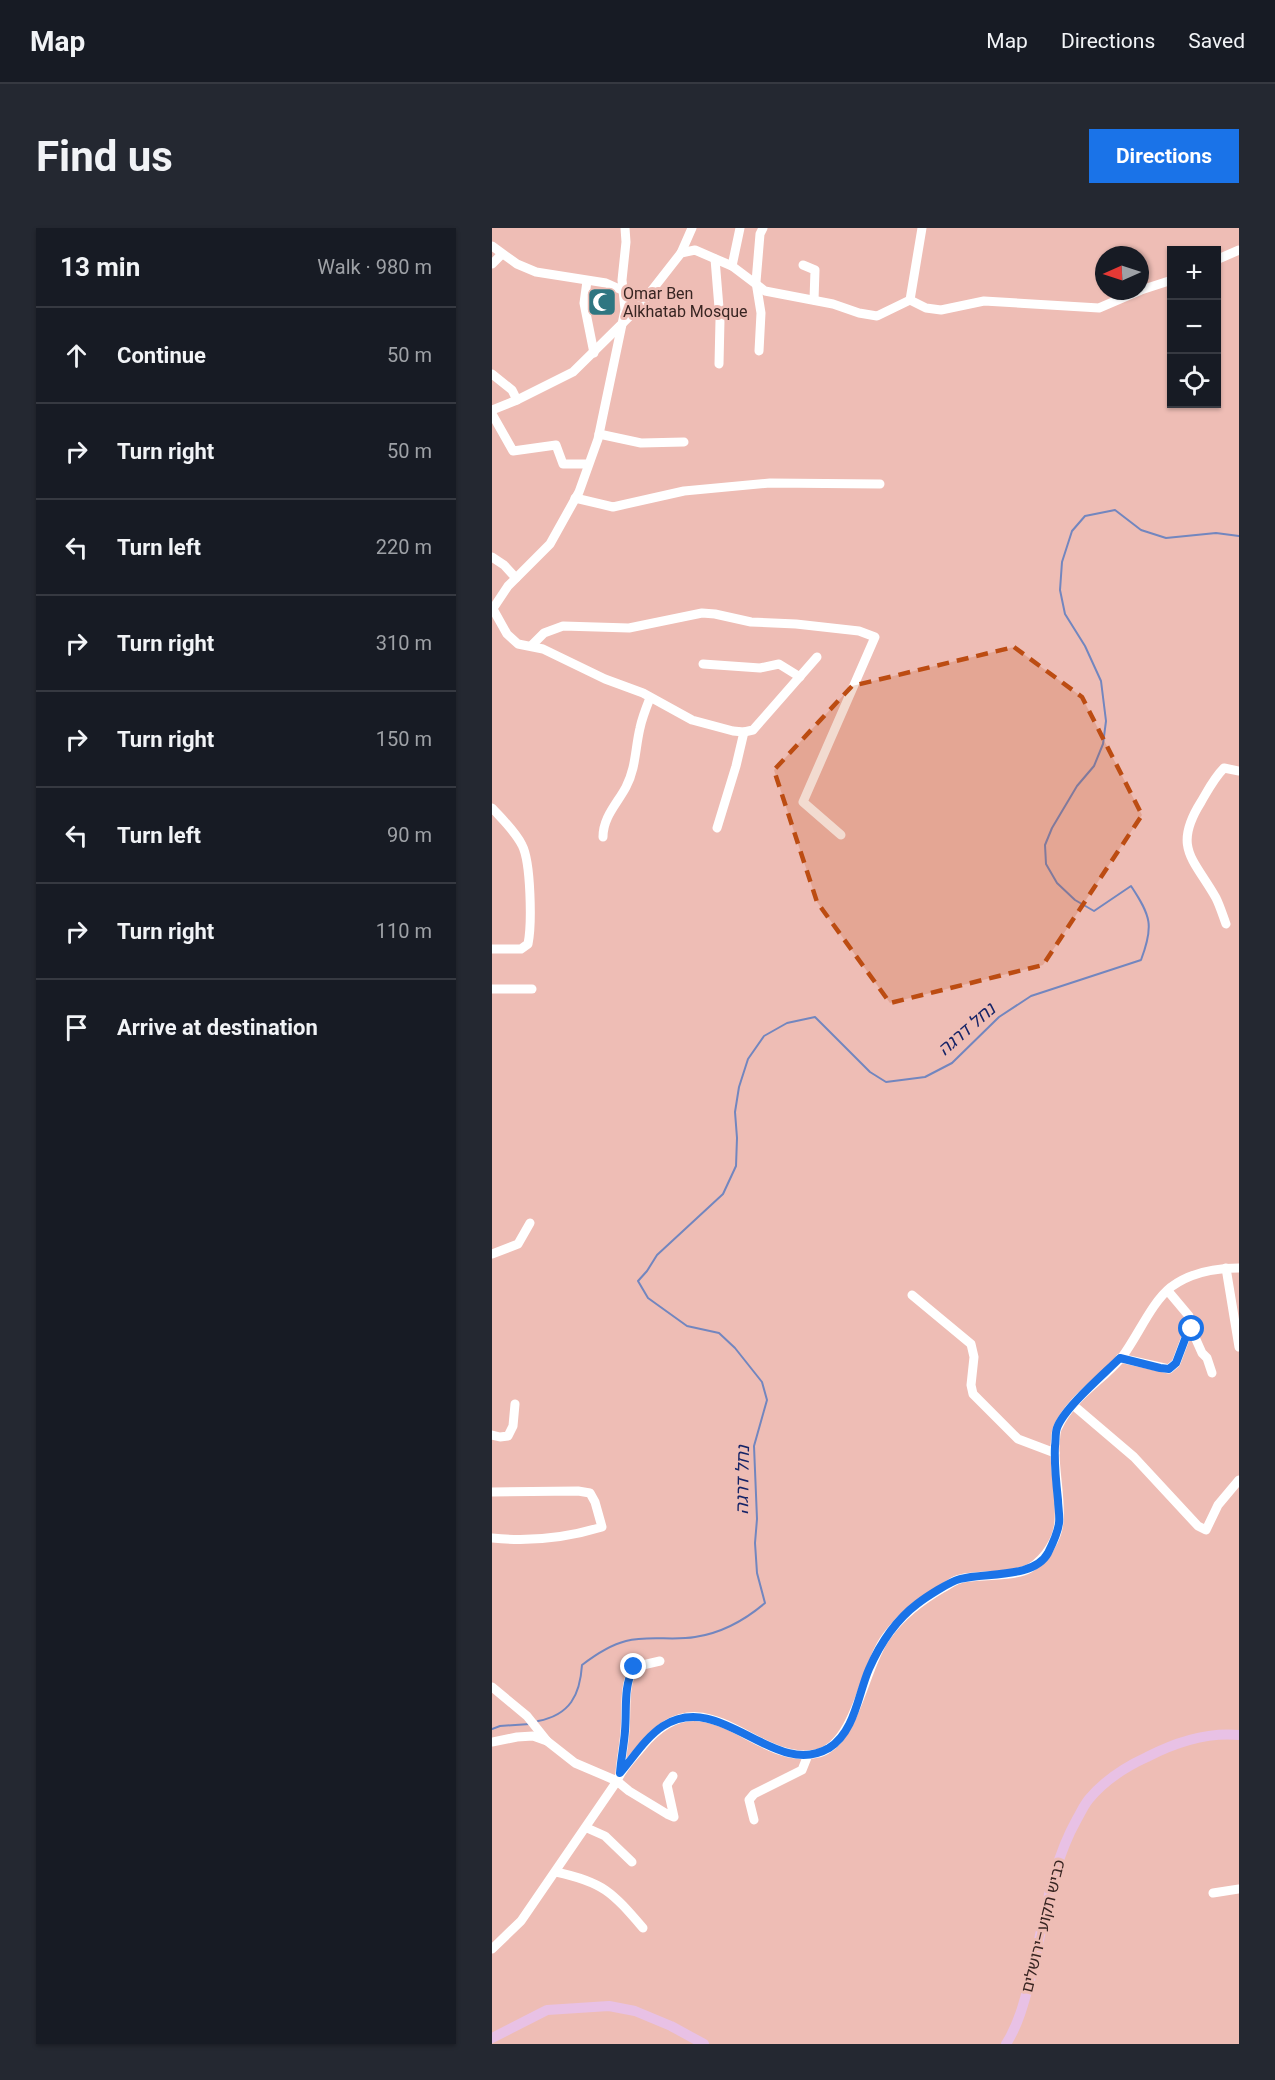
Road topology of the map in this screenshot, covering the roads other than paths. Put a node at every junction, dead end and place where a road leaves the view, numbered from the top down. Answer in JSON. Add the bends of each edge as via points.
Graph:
{"nodes":[{"id":1,"x":625,"y":228,"type":"edge"},
{"id":2,"x":692,"y":228,"type":"edge"},
{"id":3,"x":740,"y":228,"type":"edge"},
{"id":4,"x":763,"y":228,"type":"edge"},
{"id":5,"x":922,"y":228,"type":"edge"},
{"id":6,"x":492,"y":246,"type":"edge"},
{"id":7,"x":1239,"y":250,"type":"edge"},
{"id":8,"x":681,"y":253,"type":"junction"},
{"id":9,"x":502,"y":254,"type":"junction"},
{"id":10,"x":1221,"y":258,"type":"edge"},
{"id":11,"x":715,"y":259,"type":"junction"},
{"id":12,"x":492,"y":264,"type":"edge"},
{"id":13,"x":732,"y":266,"type":"junction"},
{"id":14,"x":803,"y":266,"type":"dead end"},
{"id":15,"x":587,"y":281,"type":"junction"},
{"id":16,"x":756,"y":282,"type":"junction"},
{"id":17,"x":1167,"y":282,"type":"edge"},
{"id":18,"x":624,"y":291,"type":"junction"},
{"id":19,"x":814,"y":300,"type":"junction"},
{"id":20,"x":910,"y":300,"type":"junction"},
{"id":21,"x":623,"y":322,"type":"junction"},
{"id":22,"x":759,"y":351,"type":"dead end"},
{"id":23,"x":594,"y":353,"type":"junction"},
{"id":24,"x":719,"y":364,"type":"dead end"},
{"id":25,"x":492,"y":374,"type":"edge"},
{"id":26,"x":517,"y":400,"type":"junction"},
{"id":27,"x":492,"y":412,"type":"edge"},
{"id":28,"x":599,"y":434,"type":"junction"},
{"id":29,"x":684,"y":442,"type":"dead end"},
{"id":30,"x":588,"y":464,"type":"junction"},
{"id":31,"x":880,"y":484,"type":"dead end"},
{"id":32,"x":575,"y":498,"type":"junction"},
{"id":33,"x":492,"y":557,"type":"edge"},
{"id":34,"x":516,"y":578,"type":"junction"},
{"id":35,"x":492,"y":609,"type":"edge"},
{"id":36,"x":532,"y":645,"type":"junction"},
{"id":37,"x":817,"y":657,"type":"dead end"},
{"id":38,"x":703,"y":664,"type":"dead end"},
{"id":39,"x":800,"y":677,"type":"junction"},
{"id":40,"x":650,"y":698,"type":"junction"},
{"id":41,"x":744,"y":732,"type":"junction"},
{"id":42,"x":1239,"y":771,"type":"edge"},
{"id":43,"x":492,"y":808,"type":"edge"},
{"id":44,"x":717,"y":828,"type":"dead end"},
{"id":45,"x":841,"y":835,"type":"dead end"},
{"id":46,"x":603,"y":837,"type":"dead end"},
{"id":47,"x":1226,"y":924,"type":"dead end"},
{"id":48,"x":492,"y":949,"type":"edge"},
{"id":49,"x":492,"y":989,"type":"edge"},
{"id":50,"x":532,"y":989,"type":"dead end"},
{"id":51,"x":530,"y":1223,"type":"dead end"},
{"id":52,"x":492,"y":1254,"type":"edge"},
{"id":53,"x":1226,"y":1268,"type":"junction"},
{"id":54,"x":1239,"y":1268,"type":"edge"},
{"id":55,"x":1168,"y":1291,"type":"junction"},
{"id":56,"x":912,"y":1295,"type":"dead end"},
{"id":57,"x":1190,"y":1326,"type":"junction"},
{"id":58,"x":1239,"y":1347,"type":"edge"},
{"id":59,"x":1120,"y":1358,"type":"junction"},
{"id":60,"x":1212,"y":1373,"type":"dead end"},
{"id":61,"x":515,"y":1404,"type":"dead end"},
{"id":62,"x":1073,"y":1405,"type":"junction"},
{"id":63,"x":492,"y":1435,"type":"edge"},
{"id":64,"x":1055,"y":1453,"type":"junction"},
{"id":65,"x":1239,"y":1480,"type":"edge"},
{"id":66,"x":492,"y":1492,"type":"edge"},
{"id":67,"x":492,"y":1538,"type":"edge"},
{"id":68,"x":660,"y":1661,"type":"dead end"},
{"id":69,"x":492,"y":1687,"type":"edge"},
{"id":70,"x":1239,"y":1735,"type":"edge"},
{"id":71,"x":547,"y":1741,"type":"junction"},
{"id":72,"x":492,"y":1742,"type":"edge"},
{"id":73,"x":808,"y":1755,"type":"junction"},
{"id":74,"x":673,"y":1776,"type":"dead end"},
{"id":75,"x":619,"y":1777,"type":"junction"},
{"id":76,"x":754,"y":1820,"type":"dead end"},
{"id":77,"x":586,"y":1828,"type":"junction"},
{"id":78,"x":632,"y":1862,"type":"dead end"},
{"id":79,"x":556,"y":1872,"type":"junction"},
{"id":80,"x":1239,"y":1889,"type":"edge"},
{"id":81,"x":1213,"y":1893,"type":"dead end"},
{"id":82,"x":643,"y":1928,"type":"dead end"},
{"id":83,"x":492,"y":1949,"type":"edge"},
{"id":84,"x":492,"y":2038,"type":"edge"},
{"id":85,"x":704,"y":2044,"type":"edge"},
{"id":86,"x":1006,"y":2044,"type":"edge"}],
"edges":[{"from":1,"to":18,"type":"street"},
{"from":2,"to":8,"type":"street"},
{"from":3,"to":13,"type":"street"},
{"from":4,"to":16,"type":"street"},
{"from":5,"to":20,"type":"street"},
{"from":6,"to":9,"type":"street"},
{"from":7,"to":10,"type":"street"},
{"from":8,"to":11,"type":"street","via":[[695,250]]},
{"from":8,"to":21,"type":"street","via":[[653,291]]},
{"from":9,"to":12,"type":"street"},
{"from":9,"to":15,"type":"street","via":[[536,272]]},
{"from":11,"to":13,"type":"street"},
{"from":11,"to":24,"type":"street"},
{"from":13,"to":16,"type":"street"},
{"from":14,"to":19,"type":"street","via":[[815,270]]},
{"from":15,"to":18,"type":"street","via":[[606,283]]},
{"from":15,"to":23,"type":"street","via":[[584,303]]},
{"from":16,"to":19,"type":"street","via":[[765,291]]},
{"from":16,"to":22,"type":"street","via":[[761,313]]},
{"from":17,"to":20,"type":"street","via":[[1100,308],[984,301],[941,309],[926,308]]},
{"from":18,"to":21,"type":"street"},
{"from":19,"to":20,"type":"street","via":[[877,316]]},
{"from":21,"to":23,"type":"street"},
{"from":21,"to":28,"type":"street"},
{"from":23,"to":26,"type":"street","via":[[573,372]]},
{"from":25,"to":26,"type":"street","via":[[512,390]]},
{"from":26,"to":27,"type":"street"},
{"from":27,"to":30,"type":"street","via":[[513,451],[556,445],[563,464]]},
{"from":28,"to":29,"type":"street","via":[[641,443]]},
{"from":28,"to":30,"type":"street"},
{"from":30,"to":32,"type":"street"},
{"from":31,"to":32,"type":"street","via":[[770,483],[684,491],[613,507]]},
{"from":32,"to":34,"type":"street","via":[[550,544]]},
{"from":33,"to":34,"type":"street"},
{"from":34,"to":35,"type":"street"},
{"from":35,"to":36,"type":"street","via":[[512,640],[523,646]]},
{"from":36,"to":40,"type":"street"},
{"from":36,"to":45,"type":"street","via":[[544,633],[563,626],[629,628],[702,613],[751,622],[859,631],[875,637],[803,802]]},
{"from":37,"to":39,"type":"street"},
{"from":38,"to":39,"type":"street","via":[[760,668],[779,664]]},
{"from":39,"to":41,"type":"street","via":[[753,730]]},
{"from":40,"to":41,"type":"street","via":[[692,720]]},
{"from":40,"to":46,"type":"street","via":[[634,767],[604,822]]},
{"from":41,"to":44,"type":"street"},
{"from":42,"to":47,"type":"street","via":[[1224,768],[1217,775],[1190,820],[1187,839],[1191,860],[1216,899]]},
{"from":43,"to":48,"type":"street","via":[[521,842],[529,874],[528,944],[521,949]]},
{"from":49,"to":50,"type":"street"},
{"from":51,"to":52,"type":"street","via":[[518,1244]]},
{"from":53,"to":54,"type":"street"},
{"from":53,"to":55,"type":"street","via":[[1186,1279]]},
{"from":53,"to":58,"type":"street"},
{"from":55,"to":57,"type":"street","via":[[1189,1316]]},
{"from":55,"to":59,"type":"street"},
{"from":56,"to":64,"type":"street","via":[[971,1344],[973,1394],[1018,1439]]},
{"from":57,"to":59,"type":"street","via":[[1176,1363],[1169,1369]]},
{"from":57,"to":60,"type":"street"},
{"from":59,"to":62,"type":"street"},
{"from":61,"to":63,"type":"street","via":[[508,1436]]},
{"from":62,"to":64,"type":"street","via":[[1057,1428]]},
{"from":62,"to":65,"type":"street","via":[[1134,1457],[1197,1526],[1206,1530],[1218,1505]]},
{"from":64,"to":73,"type":"street","via":[[1059,1523],[1047,1555],[1029,1569],[959,1579],[917,1603],[885,1638],[843,1735],[832,1746]]},
{"from":66,"to":67,"type":"street","via":[[590,1493],[602,1527],[572,1536]]},
{"from":68,"to":75,"type":"street","via":[[634,1667],[628,1678]]},
{"from":69,"to":71,"type":"street","via":[[527,1716]]},
{"from":70,"to":86,"type":"main road","name":"כביש תקוע–ירושלים","via":[[1194,1738],[1166,1747],[1109,1779],[1088,1800],[1068,1834],[1058,1862],[1023,2006]]},
{"from":71,"to":72,"type":"street","via":[[533,1736]]},
{"from":71,"to":75,"type":"street","via":[[574,1763]]},
{"from":73,"to":75,"type":"street","via":[[777,1750],[715,1720],[688,1718],[663,1725]]},
{"from":73,"to":76,"type":"street","via":[[802,1770],[749,1800]]},
{"from":74,"to":75,"type":"street","via":[[667,1785],[674,1816],[648,1803]]},
{"from":75,"to":77,"type":"street"},
{"from":77,"to":78,"type":"street","via":[[604,1836]]},
{"from":77,"to":79,"type":"street"},
{"from":79,"to":82,"type":"street","via":[[600,1885]]},
{"from":79,"to":83,"type":"street","via":[[521,1921]]},
{"from":80,"to":81,"type":"street"},
{"from":84,"to":85,"type":"main road","via":[[547,2010],[609,2006],[644,2015]]}]}
